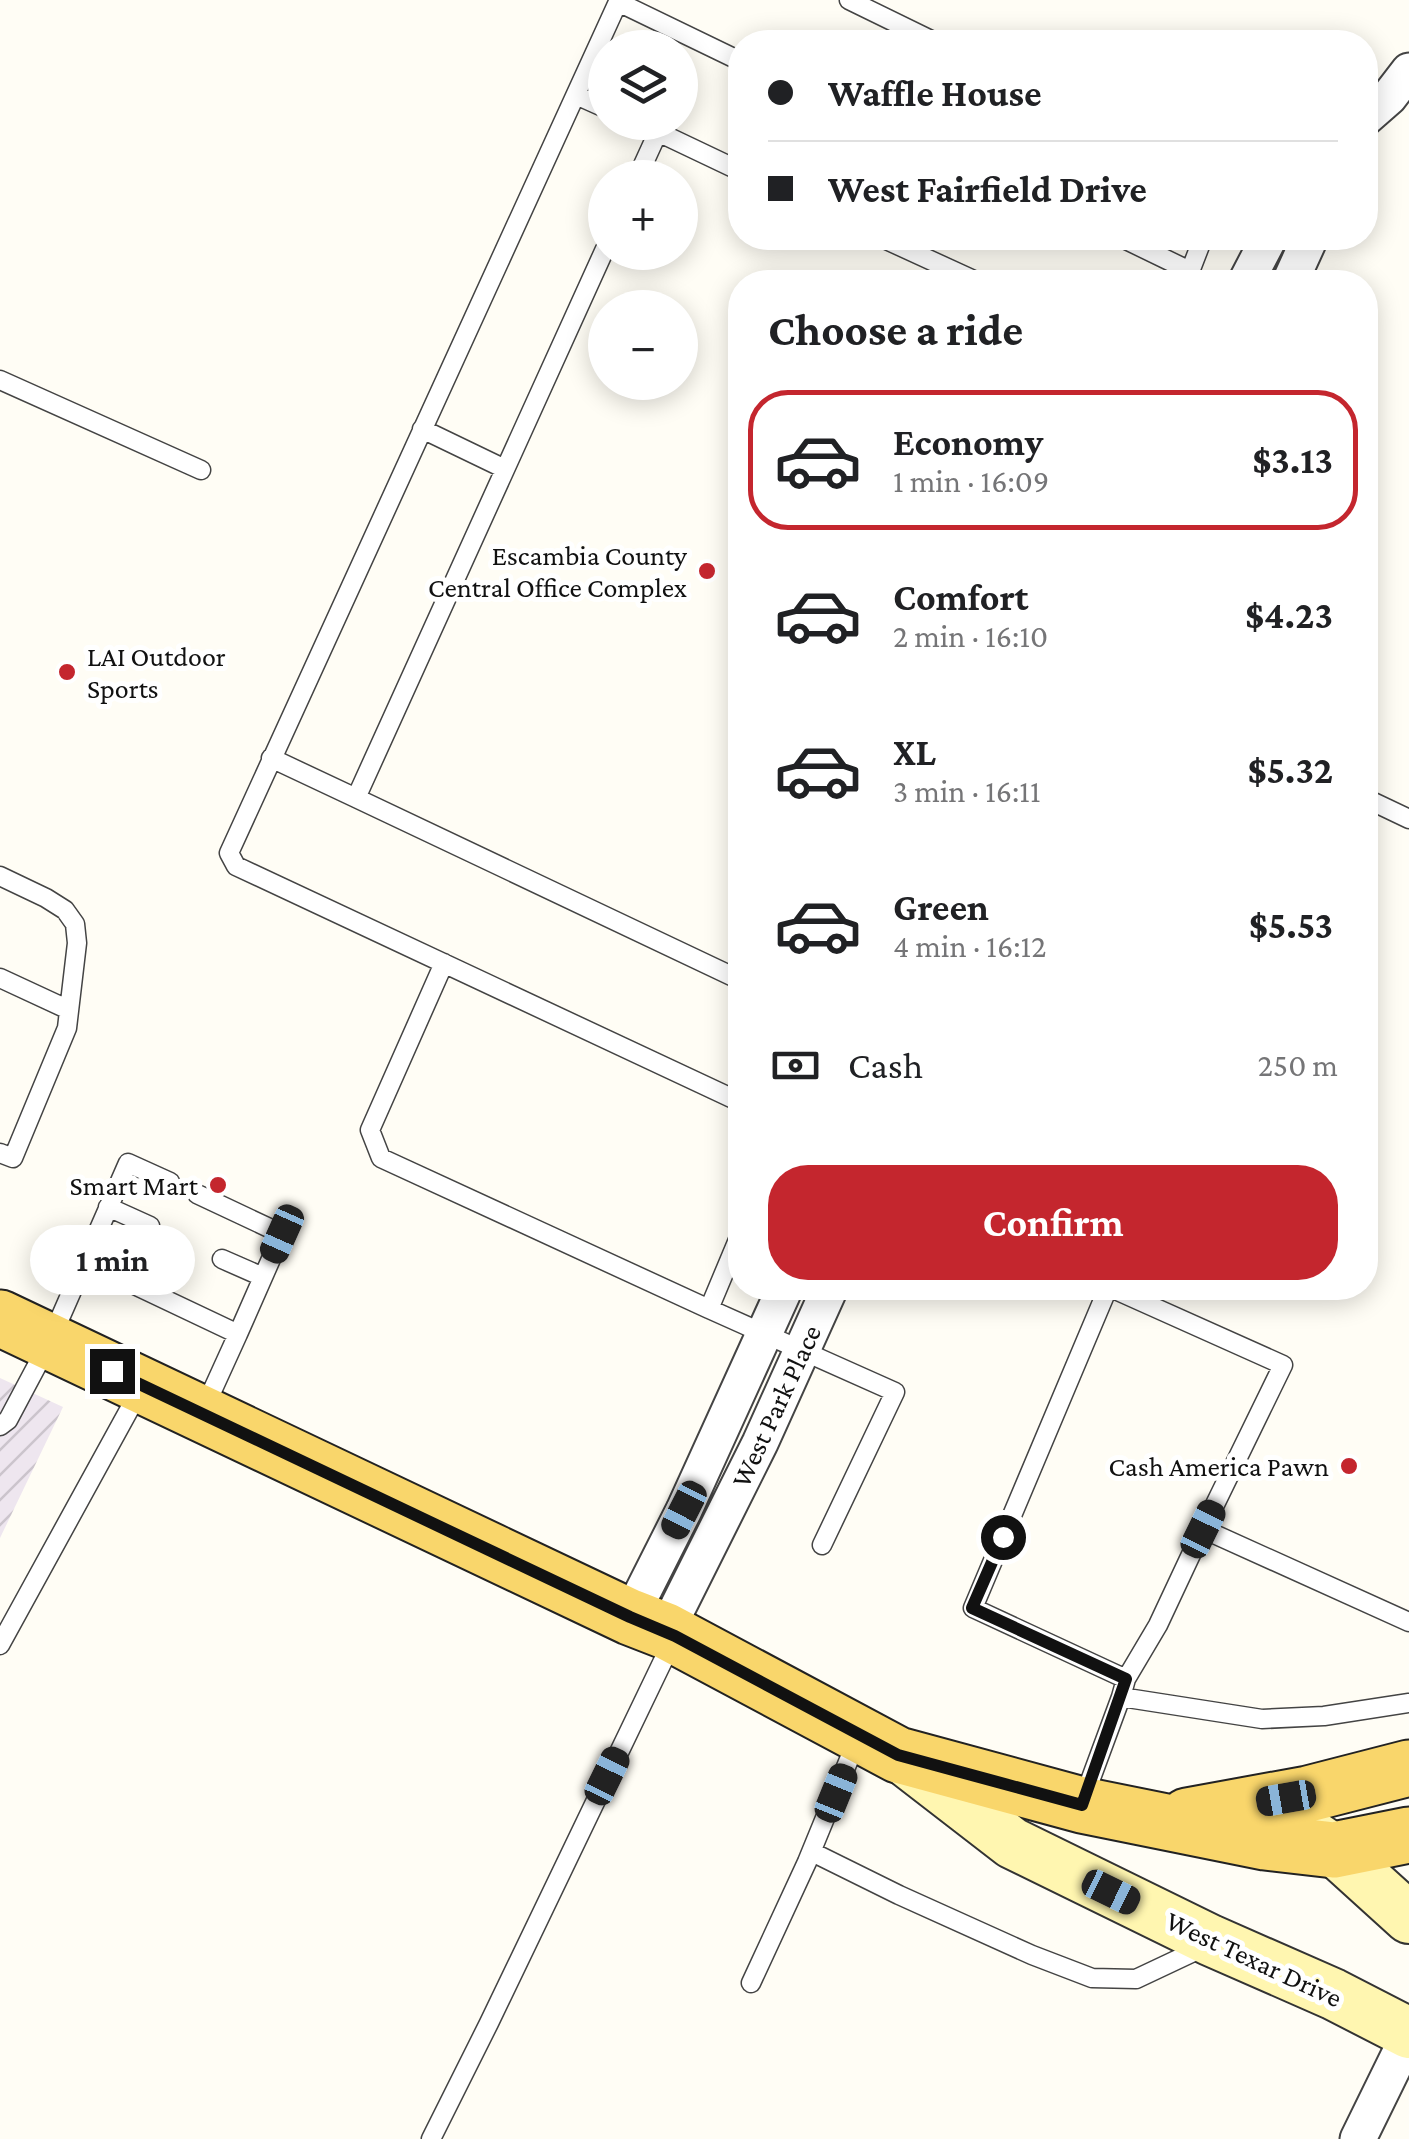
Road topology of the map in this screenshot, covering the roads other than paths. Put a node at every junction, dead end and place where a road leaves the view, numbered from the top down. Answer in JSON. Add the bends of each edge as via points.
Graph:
{"nodes":[{"id":1,"x":849,"y":0,"type":"edge"},
{"id":2,"x":619,"y":1,"type":"edge"},
{"id":3,"x":911,"y":30,"type":"edge"},
{"id":4,"x":728,"y":55,"type":"edge"},
{"id":5,"x":1409,"y":71,"type":"edge"},
{"id":6,"x":576,"y":95,"type":"junction"},
{"id":7,"x":588,"y":100,"type":"edge"},
{"id":8,"x":1378,"y":107,"type":"edge"},
{"id":9,"x":675,"y":140,"type":"edge"},
{"id":10,"x":728,"y":165,"type":"edge"},
{"id":11,"x":908,"y":250,"type":"edge"},
{"id":12,"x":1142,"y":250,"type":"edge"},
{"id":13,"x":595,"y":270,"type":"edge"},
{"id":14,"x":952,"y":270,"type":"edge"},
{"id":15,"x":1176,"y":270,"type":"edge"},
{"id":16,"x":0,"y":380,"type":"edge"},
{"id":17,"x":422,"y":429,"type":"junction"},
{"id":18,"x":505,"y":469,"type":"junction"},
{"id":19,"x":200,"y":470,"type":"dead end"},
{"id":20,"x":272,"y":758,"type":"junction"},
{"id":21,"x":356,"y":798,"type":"junction"},
{"id":22,"x":1378,"y":804,"type":"edge"},
{"id":23,"x":1409,"y":819,"type":"edge"},
{"id":24,"x":0,"y":876,"type":"edge"},
{"id":25,"x":444,"y":964,"type":"junction"},
{"id":26,"x":728,"y":974,"type":"edge"},
{"id":27,"x":0,"y":978,"type":"edge"},
{"id":28,"x":69,"y":1010,"type":"junction"},
{"id":29,"x":728,"y":1096,"type":"edge"},
{"id":30,"x":0,"y":1152,"type":"edge"},
{"id":31,"x":170,"y":1182,"type":"dead end"},
{"id":32,"x":197,"y":1194,"type":"dead end"},
{"id":33,"x":108,"y":1207,"type":"junction"},
{"id":34,"x":150,"y":1226,"type":"dead end"},
{"id":35,"x":222,"y":1259,"type":"dead end"},
{"id":36,"x":84,"y":1261,"type":"junction"},
{"id":37,"x":728,"y":1264,"type":"edge"},
{"id":38,"x":263,"y":1277,"type":"junction"},
{"id":39,"x":780,"y":1300,"type":"edge"},
{"id":40,"x":825,"y":1300,"type":"edge"},
{"id":41,"x":1104,"y":1300,"type":"edge"},
{"id":42,"x":1136,"y":1300,"type":"edge"},
{"id":43,"x":709,"y":1309,"type":"junction"},
{"id":44,"x":0,"y":1318,"type":"edge"},
{"id":45,"x":765,"y":1332,"type":"junction"},
{"id":46,"x":238,"y":1334,"type":"junction"},
{"id":47,"x":50,"y":1342,"type":"junction"},
{"id":48,"x":802,"y":1350,"type":"junction"},
{"id":49,"x":142,"y":1386,"type":"junction"},
{"id":50,"x":202,"y":1414,"type":"junction"},
{"id":51,"x":0,"y":1426,"type":"edge"},
{"id":52,"x":1203,"y":1529,"type":"junction"},
{"id":53,"x":822,"y":1546,"type":"dead end"},
{"id":54,"x":1409,"y":1622,"type":"edge"},
{"id":55,"x":657,"y":1628,"type":"junction"},
{"id":56,"x":0,"y":1645,"type":"edge"},
{"id":57,"x":1124,"y":1688,"type":"junction"},
{"id":58,"x":1409,"y":1703,"type":"edge"},
{"id":59,"x":878,"y":1745,"type":"junction"},
{"id":60,"x":1409,"y":1768,"type":"edge"},
{"id":61,"x":1264,"y":1802,"type":"junction"},
{"id":62,"x":1082,"y":1805,"type":"junction"},
{"id":63,"x":1160,"y":1821,"type":"junction"},
{"id":64,"x":1409,"y":1835,"type":"edge"},
{"id":65,"x":1334,"y":1850,"type":"junction"},
{"id":66,"x":812,"y":1852,"type":"junction"},
{"id":67,"x":1409,"y":1918,"type":"edge"},
{"id":68,"x":1214,"y":1942,"type":"junction"},
{"id":69,"x":751,"y":1983,"type":"dead end"},
{"id":70,"x":1409,"y":2034,"type":"edge"},
{"id":71,"x":431,"y":2139,"type":"edge"},
{"id":72,"x":1358,"y":2139,"type":"edge"}],
"edges":[{"from":1,"to":3,"type":"lane"},
{"from":2,"to":4,"type":"lane"},
{"from":2,"to":6,"type":"lane"},
{"from":5,"to":8,"type":"street"},
{"from":6,"to":7,"type":"lane"},
{"from":6,"to":17,"type":"lane"},
{"from":9,"to":10,"type":"lane"},
{"from":11,"to":14,"type":"lane"},
{"from":12,"to":15,"type":"lane"},
{"from":13,"to":18,"type":"lane"},
{"from":16,"to":19,"type":"lane"},
{"from":17,"to":18,"type":"lane"},
{"from":17,"to":20,"type":"lane"},
{"from":18,"to":21,"type":"lane"},
{"from":20,"to":21,"type":"lane"},
{"from":20,"to":25,"type":"lane","via":[[229,852],[236,866]]},
{"from":21,"to":26,"type":"lane"},
{"from":22,"to":23,"type":"lane"},
{"from":24,"to":28,"type":"lane","via":[[65,910],[75,924]]},
{"from":25,"to":29,"type":"lane"},
{"from":25,"to":43,"type":"lane","via":[[370,1130],[381,1158]]},
{"from":27,"to":28,"type":"lane"},
{"from":28,"to":30,"type":"lane","via":[[12,1158]]},
{"from":31,"to":33,"type":"lane","via":[[128,1163]]},
{"from":32,"to":38,"type":"lane","via":[[282,1234]]},
{"from":33,"to":34,"type":"lane"},
{"from":33,"to":36,"type":"lane"},
{"from":35,"to":38,"type":"lane"},
{"from":36,"to":46,"type":"lane"},
{"from":36,"to":47,"type":"lane"},
{"from":37,"to":43,"type":"lane"},
{"from":38,"to":46,"type":"lane"},
{"from":39,"to":45,"type":"street","name":"West Park Place"},
{"from":40,"to":48,"type":"street","name":"West Park Place"},
{"from":41,"to":57,"type":"lane","via":[[972,1608]]},
{"from":42,"to":52,"type":"lane","via":[[1283,1365]]},
{"from":43,"to":45,"type":"lane"},
{"from":44,"to":47,"type":"main road"},
{"from":45,"to":48,"type":"lane"},
{"from":45,"to":55,"type":"street","name":"West Park Place","via":[[684,1510]]},
{"from":46,"to":50,"type":"lane"},
{"from":47,"to":49,"type":"main road"},
{"from":47,"to":51,"type":"lane"},
{"from":48,"to":53,"type":"lane","via":[[895,1392]]},
{"from":48,"to":55,"type":"street","name":"West Park Place","via":[[760,1443]]},
{"from":49,"to":50,"type":"main road"},
{"from":49,"to":56,"type":"lane"},
{"from":50,"to":55,"type":"main road"},
{"from":52,"to":54,"type":"lane"},
{"from":52,"to":57,"type":"lane"},
{"from":55,"to":59,"type":"main road"},
{"from":55,"to":71,"type":"lane"},
{"from":57,"to":58,"type":"lane","via":[[1262,1720]]},
{"from":57,"to":62,"type":"lane"},
{"from":59,"to":62,"type":"main road"},
{"from":59,"to":66,"type":"lane"},
{"from":59,"to":68,"type":"main road","name":"West Texar Drive","via":[[1012,1844]]},
{"from":60,"to":61,"type":"main road"},
{"from":61,"to":63,"type":"main road"},
{"from":61,"to":65,"type":"main road"},
{"from":62,"to":63,"type":"main road"},
{"from":63,"to":65,"type":"main road"},
{"from":64,"to":65,"type":"main road"},
{"from":65,"to":67,"type":"main road"},
{"from":66,"to":68,"type":"lane","via":[[1092,1978],[1136,1980]]},
{"from":66,"to":69,"type":"lane"},
{"from":68,"to":70,"type":"main road","name":"West Texar Drive"},
{"from":70,"to":72,"type":"street"}]}
